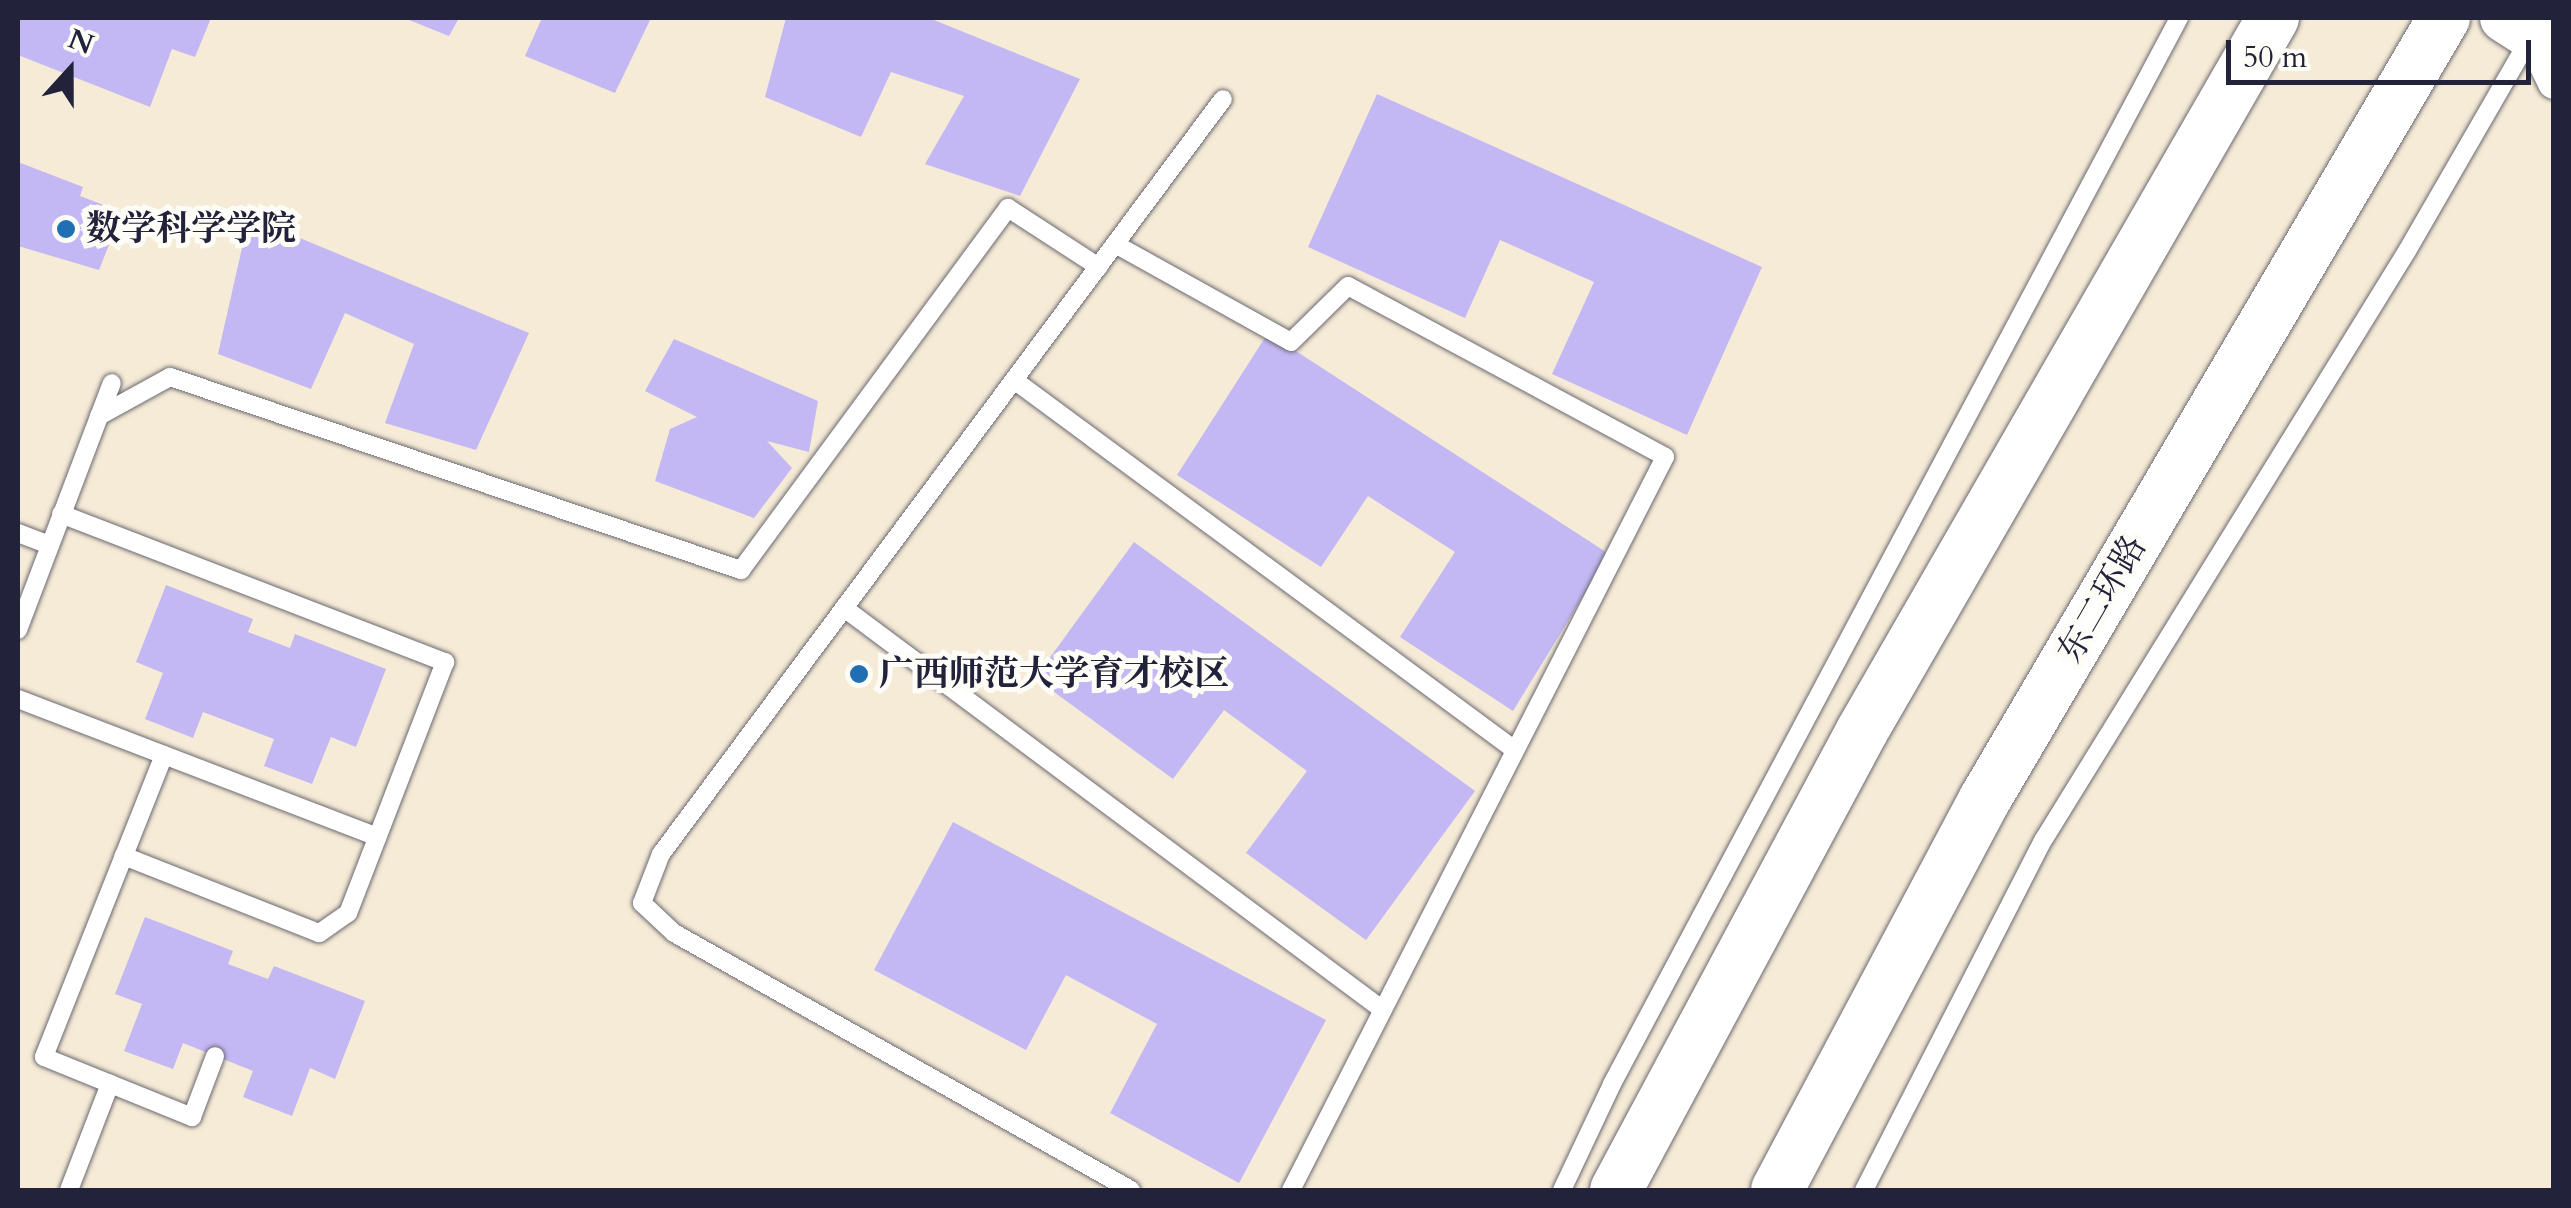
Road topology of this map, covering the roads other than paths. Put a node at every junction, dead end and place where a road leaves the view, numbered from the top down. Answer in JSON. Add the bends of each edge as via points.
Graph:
{"nodes":[{"id":1,"x":2179,"y":18,"type":"edge"},
{"id":2,"x":2273,"y":18,"type":"edge"},
{"id":3,"x":2444,"y":18,"type":"edge"},
{"id":4,"x":2533,"y":30,"type":"edge"},
{"id":5,"x":2554,"y":83,"type":"edge"},
{"id":6,"x":1223,"y":100,"type":"dead end"},
{"id":7,"x":1116,"y":244,"type":"junction"},
{"id":8,"x":1099,"y":267,"type":"junction"},
{"id":9,"x":1014,"y":380,"type":"junction"},
{"id":10,"x":112,"y":383,"type":"dead end"},
{"id":11,"x":99,"y":416,"type":"junction"},
{"id":12,"x":62,"y":514,"type":"junction"},
{"id":13,"x":18,"y":533,"type":"edge"},
{"id":14,"x":50,"y":545,"type":"junction"},
{"id":15,"x":844,"y":608,"type":"junction"},
{"id":16,"x":18,"y":630,"type":"edge"},
{"id":17,"x":18,"y":698,"type":"edge"},
{"id":18,"x":1516,"y":750,"type":"junction"},
{"id":19,"x":164,"y":755,"type":"junction"},
{"id":20,"x":377,"y":837,"type":"junction"},
{"id":21,"x":124,"y":856,"type":"junction"},
{"id":22,"x":1384,"y":1010,"type":"junction"},
{"id":23,"x":215,"y":1056,"type":"dead end"},
{"id":24,"x":110,"y":1084,"type":"junction"},
{"id":25,"x":69,"y":1190,"type":"edge"},
{"id":26,"x":1131,"y":1190,"type":"edge"},
{"id":27,"x":1292,"y":1190,"type":"edge"},
{"id":28,"x":1562,"y":1190,"type":"edge"},
{"id":29,"x":1616,"y":1190,"type":"edge"},
{"id":30,"x":1777,"y":1190,"type":"edge"},
{"id":31,"x":1864,"y":1190,"type":"edge"}],
"edges":[{"from":1,"to":28,"type":"lane","via":[[1612,1084]]},
{"from":2,"to":29,"type":"main road","via":[[1862,730]]},
{"from":3,"to":30,"type":"main road","name":"东二环路","via":[[1985,800]]},
{"from":4,"to":5,"type":"street"},
{"from":4,"to":31,"type":"lane","via":[[2396,268],[2044,840]]},
{"from":6,"to":7,"type":"lane"},
{"from":7,"to":8,"type":"lane"},
{"from":7,"to":18,"type":"lane","via":[[1290,342],[1348,286],[1665,456]]},
{"from":8,"to":9,"type":"lane"},
{"from":8,"to":11,"type":"lane","via":[[1008,208],[741,570],[170,377]]},
{"from":9,"to":15,"type":"lane"},
{"from":9,"to":18,"type":"lane"},
{"from":10,"to":11,"type":"lane"},
{"from":11,"to":12,"type":"lane"},
{"from":12,"to":14,"type":"lane"},
{"from":12,"to":20,"type":"lane","via":[[445,662]]},
{"from":13,"to":14,"type":"lane"},
{"from":14,"to":16,"type":"lane"},
{"from":15,"to":22,"type":"lane"},
{"from":15,"to":26,"type":"lane","via":[[661,854],[642,904],[674,933]]},
{"from":17,"to":19,"type":"lane"},
{"from":18,"to":22,"type":"lane"},
{"from":19,"to":20,"type":"lane"},
{"from":19,"to":21,"type":"lane"},
{"from":20,"to":21,"type":"lane","via":[[348,913],[318,933]]},
{"from":21,"to":24,"type":"lane","via":[[44,1058]]},
{"from":22,"to":27,"type":"lane"},
{"from":23,"to":24,"type":"lane","via":[[192,1116]]},
{"from":24,"to":25,"type":"lane"}]}
